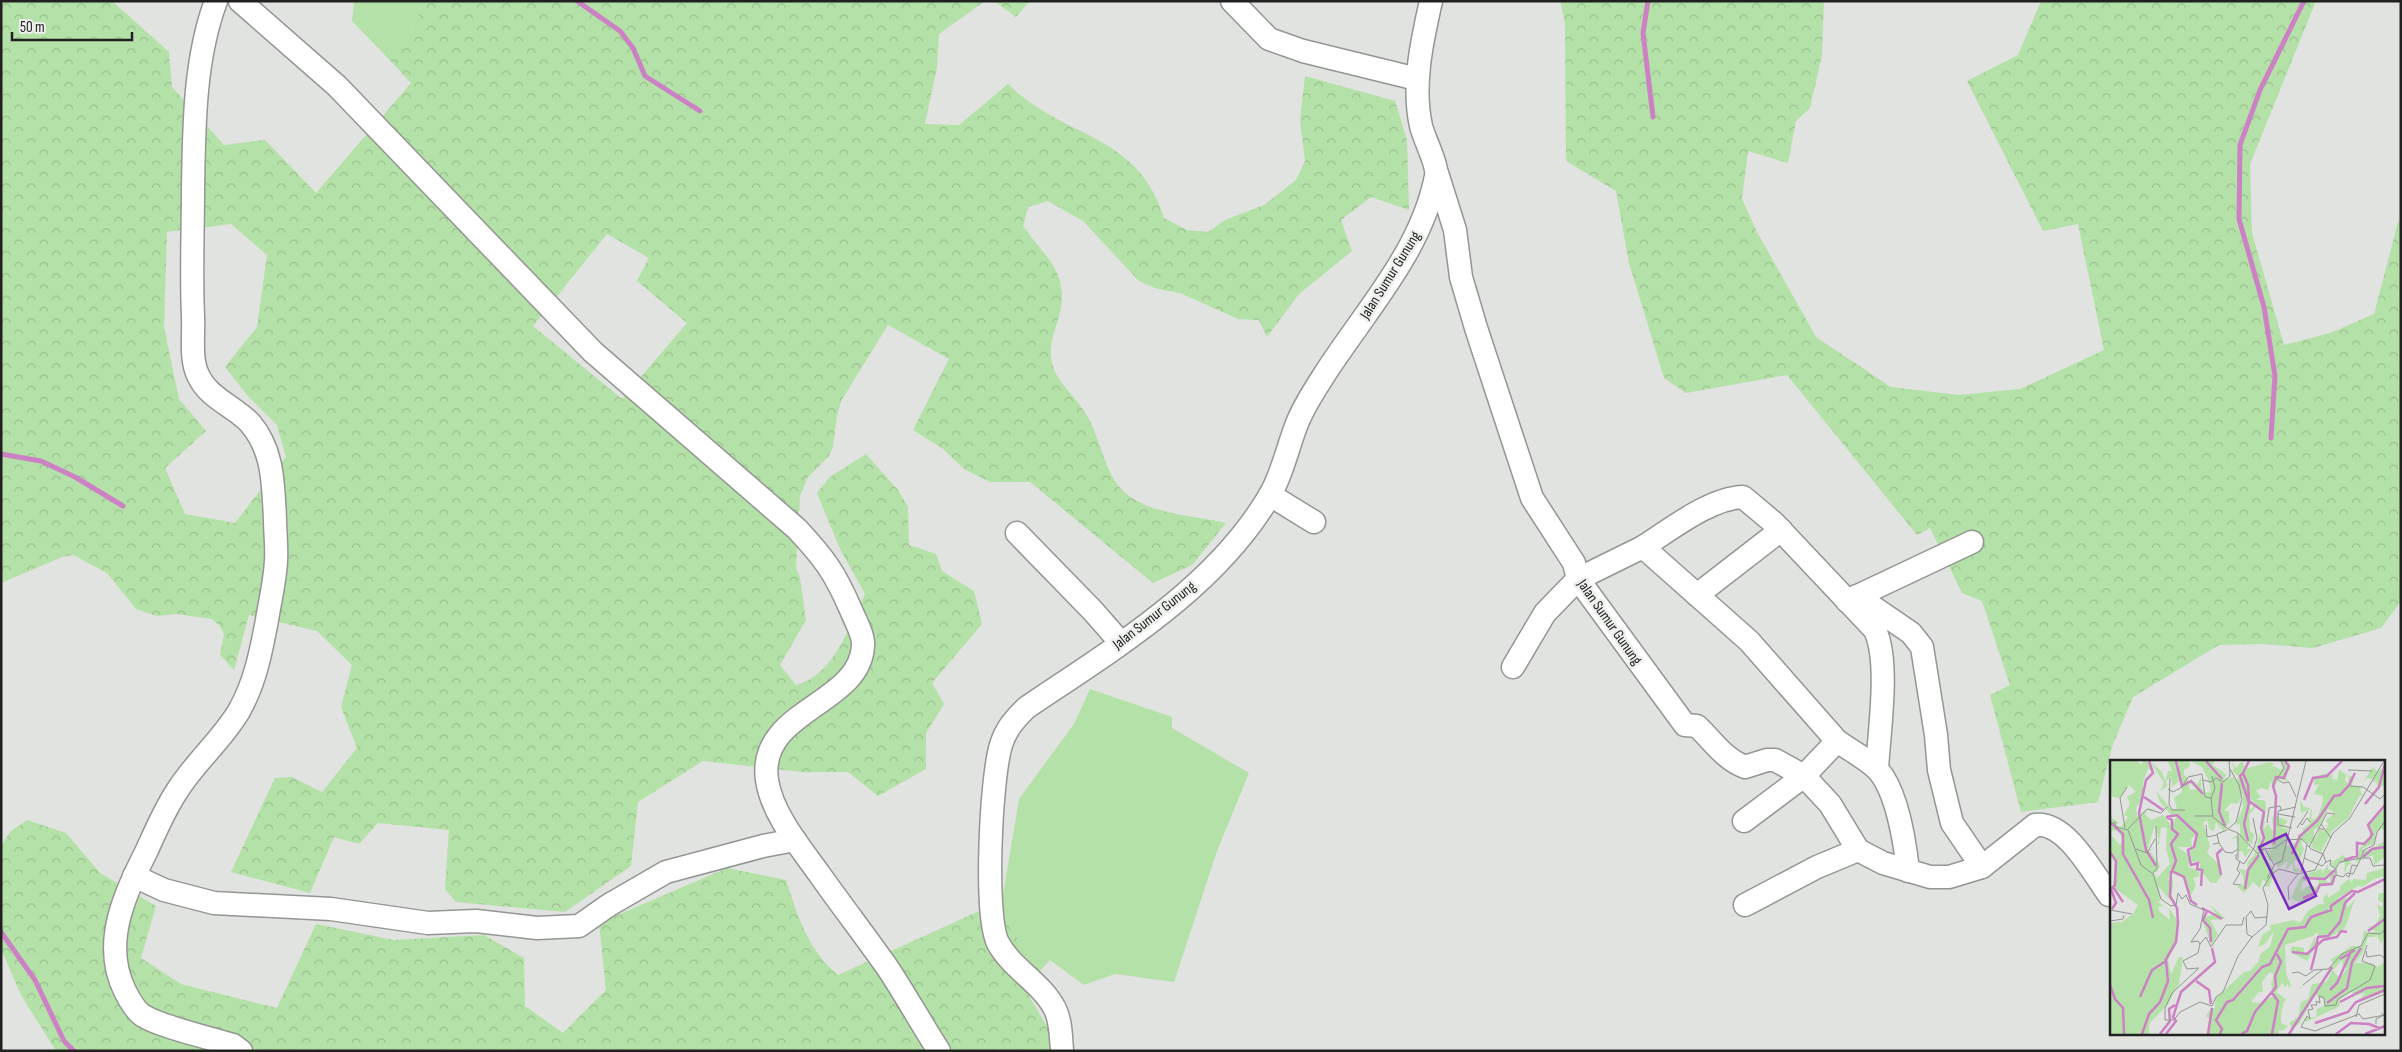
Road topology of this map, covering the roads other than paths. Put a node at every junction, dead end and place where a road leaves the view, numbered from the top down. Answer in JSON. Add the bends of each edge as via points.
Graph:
{"nodes":[{"id":1,"x":216,"y":1,"type":"edge"},
{"id":2,"x":240,"y":1,"type":"edge"},
{"id":3,"x":1232,"y":1,"type":"edge"},
{"id":4,"x":1431,"y":1,"type":"edge"},
{"id":5,"x":1417,"y":79,"type":"junction"},
{"id":6,"x":1437,"y":173,"type":"junction"},
{"id":7,"x":1419,"y":229,"type":"junction"},
{"id":8,"x":1455,"y":230,"type":"junction"},
{"id":9,"x":1270,"y":494,"type":"junction"},
{"id":10,"x":1314,"y":522,"type":"dead end"},
{"id":11,"x":1781,"y":530,"type":"junction"},
{"id":12,"x":1017,"y":533,"type":"dead end"},
{"id":13,"x":1972,"y":542,"type":"dead end"},
{"id":14,"x":1643,"y":548,"type":"junction"},
{"id":15,"x":1578,"y":579,"type":"junction"},
{"id":16,"x":1698,"y":595,"type":"junction"},
{"id":17,"x":1852,"y":598,"type":"junction"},
{"id":18,"x":1121,"y":643,"type":"junction"},
{"id":19,"x":1513,"y":667,"type":"dead end"},
{"id":20,"x":1837,"y":741,"type":"junction"},
{"id":21,"x":1877,"y":769,"type":"junction"},
{"id":22,"x":1804,"y":776,"type":"junction"},
{"id":23,"x":1744,"y":821,"type":"dead end"},
{"id":24,"x":795,"y":840,"type":"junction"},
{"id":25,"x":1858,"y":850,"type":"junction"},
{"id":26,"x":1982,"y":867,"type":"junction"},
{"id":27,"x":1908,"y":871,"type":"junction"},
{"id":28,"x":134,"y":876,"type":"junction"},
{"id":29,"x":2109,"y":895,"type":"dead end"},
{"id":30,"x":1745,"y":906,"type":"dead end"},
{"id":31,"x":241,"y":1051,"type":"edge"},
{"id":32,"x":939,"y":1051,"type":"edge"},
{"id":33,"x":1062,"y":1051,"type":"edge"}],
"edges":[{"from":1,"to":28,"type":"street","via":[[206,30],[198,85],[192,288],[195,358],[197,374],[206,387],[248,421],[260,436],[267,453],[273,474],[276,560],[261,652],[245,699],[225,731],[178,789]]},
{"from":2,"to":24,"type":"street","via":[[337,86],[593,352],[797,529],[837,576],[864,645],[860,660],[845,682],[775,737],[766,763],[772,800]]},
{"from":3,"to":5,"type":"street","via":[[1270,39],[1303,51]]},
{"from":4,"to":5,"type":"street","name":"Jalan Sumur Gunung"},
{"from":5,"to":6,"type":"street","name":"Jalan Sumur Gunung","via":[[1421,126]]},
{"from":6,"to":7,"type":"street","name":"Jalan Sumur Gunung"},
{"from":6,"to":8,"type":"street","name":"Jalan Sumur Gunung"},
{"from":7,"to":8,"type":"street"},
{"from":7,"to":9,"type":"street","name":"Jalan Sumur Gunung","via":[[1379,298],[1311,394]]},
{"from":8,"to":15,"type":"street","name":"Jalan Sumur Gunung","via":[[1461,277],[1532,498],[1574,563]]},
{"from":9,"to":10,"type":"street"},
{"from":9,"to":18,"type":"street","name":"Jalan Sumur Gunung","via":[[1233,545],[1190,590]]},
{"from":11,"to":14,"type":"street","via":[[1748,500],[1731,497],[1690,517]]},
{"from":11,"to":16,"type":"street"},
{"from":11,"to":17,"type":"street"},
{"from":12,"to":18,"type":"street"},
{"from":13,"to":17,"type":"street"},
{"from":14,"to":15,"type":"street"},
{"from":14,"to":16,"type":"street"},
{"from":15,"to":19,"type":"street","via":[[1546,613]]},
{"from":15,"to":22,"type":"street","name":"Jalan Sumur Gunung","via":[[1685,725],[1697,726],[1723,754],[1739,765],[1745,767],[1774,760]]},
{"from":16,"to":20,"type":"street","via":[[1749,641]]},
{"from":17,"to":21,"type":"street","via":[[1881,642],[1883,662]]},
{"from":17,"to":26,"type":"street","via":[[1911,633],[1922,647],[1939,770],[1952,823]]},
{"from":18,"to":33,"type":"street","name":"Jalan Sumur Gunung","via":[[1026,708],[1008,726],[1000,747],[992,814],[990,906],[993,924],[998,942],[1012,964],[1042,992],[1055,1010]]},
{"from":20,"to":21,"type":"street"},
{"from":20,"to":22,"type":"street"},
{"from":21,"to":27,"type":"street","via":[[1892,795],[1904,838]]},
{"from":22,"to":23,"type":"street"},
{"from":22,"to":25,"type":"street","via":[[1830,804]]},
{"from":24,"to":28,"type":"street","via":[[666,872],[579,926],[537,928],[476,921],[428,923],[331,910],[214,903],[164,890]]},
{"from":24,"to":32,"type":"street","via":[[887,968]]},
{"from":25,"to":27,"type":"street"},
{"from":25,"to":30,"type":"street","via":[[1817,867]]},
{"from":26,"to":27,"type":"street","via":[[1930,877]]},
{"from":26,"to":29,"type":"street","via":[[2035,825],[2042,824],[2060,832],[2070,841]]},
{"from":28,"to":31,"type":"street","via":[[121,907],[116,934],[117,972],[127,996],[142,1015],[233,1045]]}]}
